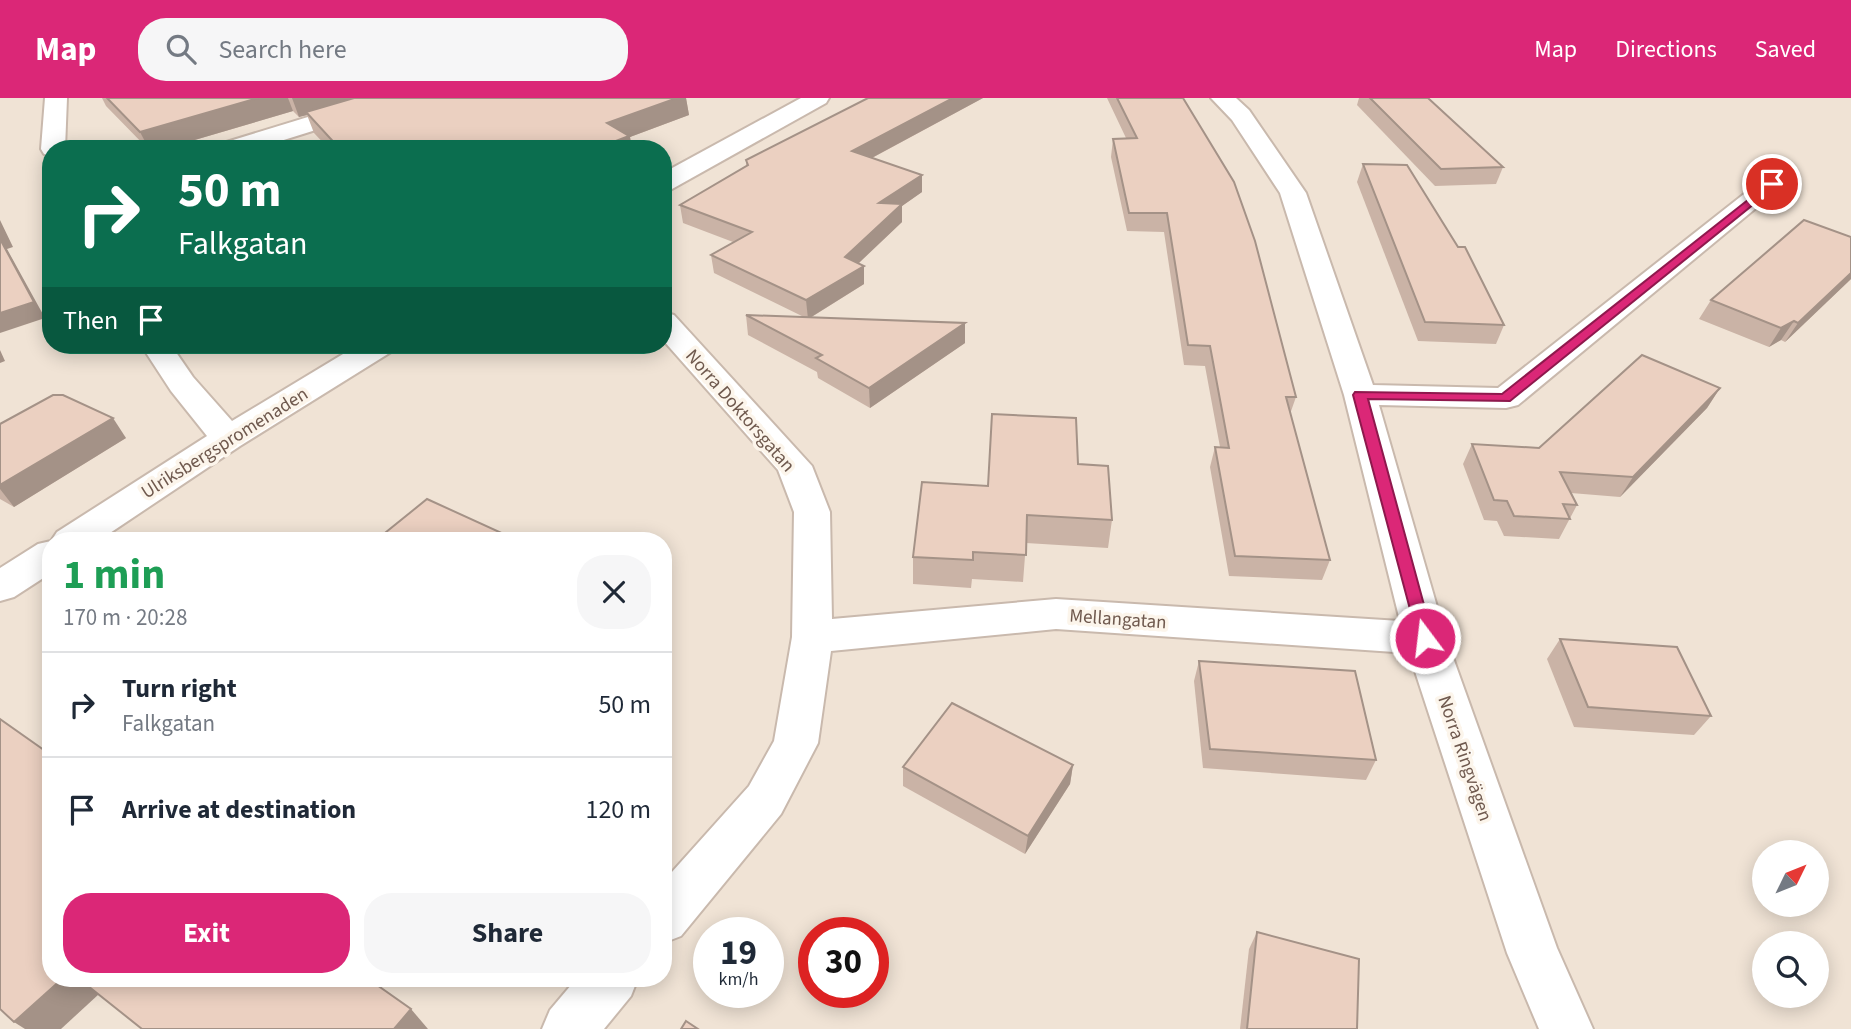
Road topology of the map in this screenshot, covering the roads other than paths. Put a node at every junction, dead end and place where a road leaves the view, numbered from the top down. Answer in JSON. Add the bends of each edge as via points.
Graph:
{"nodes":[{"id":1,"x":56,"y":98,"type":"edge"},
{"id":2,"x":394,"y":98,"type":"edge"},
{"id":3,"x":818,"y":98,"type":"edge"},
{"id":4,"x":1222,"y":98,"type":"edge"},
{"id":5,"x":54,"y":140,"type":"edge"},
{"id":6,"x":258,"y":140,"type":"edge"},
{"id":7,"x":672,"y":179,"type":"edge"},
{"id":8,"x":1772,"y":184,"type":"dead end"},
{"id":9,"x":672,"y":331,"type":"edge"},
{"id":10,"x":162,"y":354,"type":"edge"},
{"id":11,"x":365,"y":354,"type":"edge"},
{"id":12,"x":1360,"y":395,"type":"junction"},
{"id":13,"x":228,"y":438,"type":"junction"},
{"id":14,"x":84,"y":532,"type":"edge"},
{"id":15,"x":42,"y":560,"type":"edge"},
{"id":16,"x":0,"y":587,"type":"edge"},
{"id":17,"x":812,"y":637,"type":"junction"},
{"id":18,"x":1425,"y":638,"type":"junction"},
{"id":19,"x":672,"y":908,"type":"edge"},
{"id":20,"x":604,"y":987,"type":"edge"},
{"id":21,"x":569,"y":1029,"type":"edge"},
{"id":22,"x":1566,"y":1029,"type":"edge"}],
"edges":[{"from":1,"to":5,"type":"street"},
{"from":2,"to":6,"type":"street"},
{"from":3,"to":7,"type":"street"},
{"from":4,"to":12,"type":"street","name":"Norra Ringvägen","via":[[1241,115],[1293,193]]},
{"from":8,"to":12,"type":"street","via":[[1506,398]]},
{"from":9,"to":17,"type":"street","name":"Norra Doktorsgatan","via":[[794,467],[812,512]]},
{"from":10,"to":13,"type":"street"},
{"from":11,"to":13,"type":"street","name":"Ulriksbergspromenaden"},
{"from":12,"to":18,"type":"street","name":"Norra Ringvägen"},
{"from":13,"to":14,"type":"street","name":"Ulriksbergspromenaden"},
{"from":15,"to":16,"type":"street"},
{"from":17,"to":18,"type":"street","name":"Mellangatan","via":[[1056,614]]},
{"from":17,"to":19,"type":"street","name":"Norra Doktorsgatan","via":[[796,743],[765,800]]},
{"from":18,"to":22,"type":"street","name":"Norra Ringvägen","via":[[1533,953]]},
{"from":20,"to":21,"type":"street"}]}
